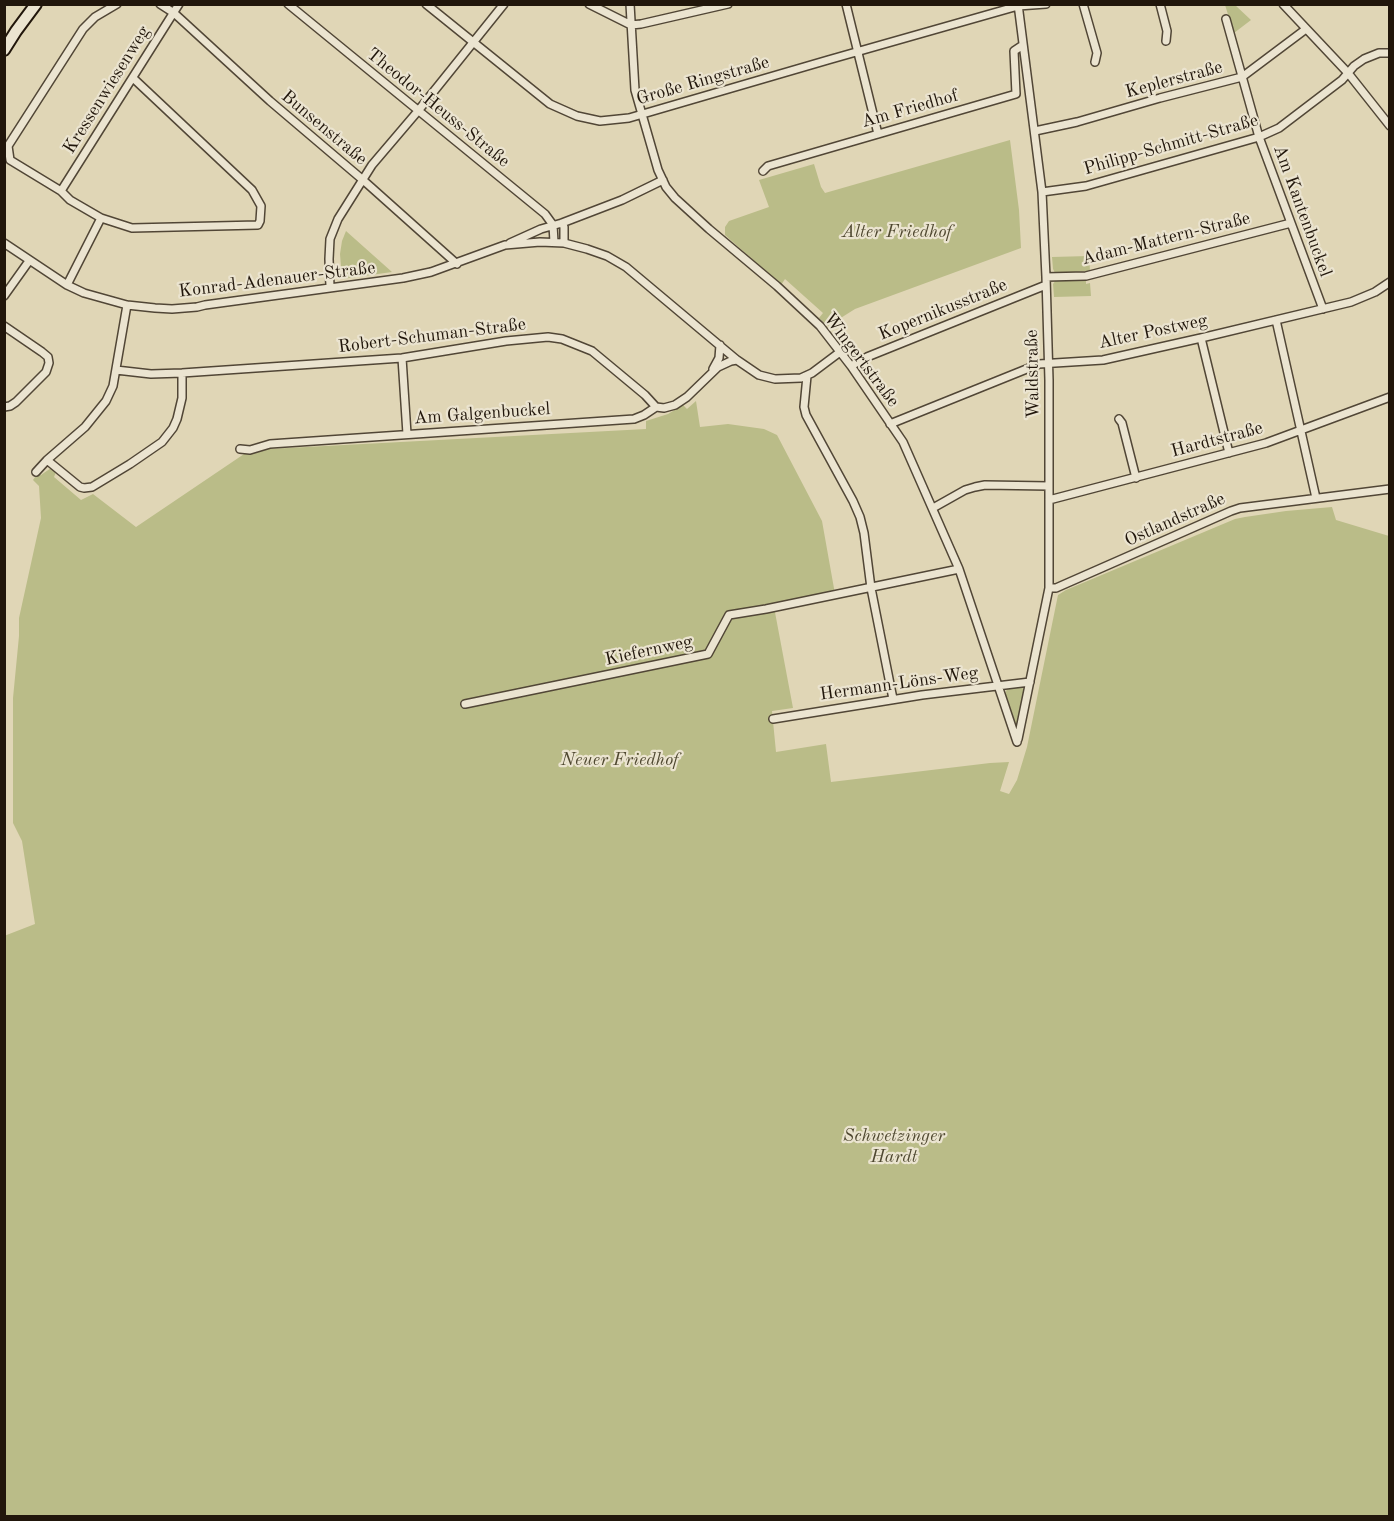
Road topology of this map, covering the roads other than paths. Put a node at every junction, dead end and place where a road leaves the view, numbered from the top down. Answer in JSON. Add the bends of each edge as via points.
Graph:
{"nodes":[{"id":1,"x":36,"y":4,"type":"edge"},
{"id":2,"x":117,"y":4,"type":"edge"},
{"id":3,"x":160,"y":4,"type":"edge"},
{"id":4,"x":179,"y":4,"type":"edge"},
{"id":5,"x":288,"y":4,"type":"edge"},
{"id":6,"x":426,"y":4,"type":"edge"},
{"id":7,"x":504,"y":4,"type":"edge"},
{"id":8,"x":588,"y":4,"type":"edge"},
{"id":9,"x":630,"y":4,"type":"edge"},
{"id":10,"x":728,"y":4,"type":"edge"},
{"id":11,"x":846,"y":4,"type":"edge"},
{"id":12,"x":1046,"y":4,"type":"edge"},
{"id":13,"x":1083,"y":4,"type":"edge"},
{"id":14,"x":1160,"y":4,"type":"edge"},
{"id":15,"x":1283,"y":4,"type":"edge"},
{"id":16,"x":1018,"y":5,"type":"edge"},
{"id":17,"x":174,"y":13,"type":"junction"},
{"id":18,"x":1226,"y":19,"type":"dead end"},
{"id":19,"x":631,"y":24,"type":"junction"},
{"id":20,"x":1306,"y":28,"type":"junction"},
{"id":21,"x":1166,"y":41,"type":"dead end"},
{"id":22,"x":474,"y":43,"type":"junction"},
{"id":23,"x":1023,"y":45,"type":"junction"},
{"id":24,"x":4,"y":50,"type":"edge"},
{"id":25,"x":858,"y":51,"type":"junction"},
{"id":26,"x":1389,"y":52,"type":"edge"},
{"id":27,"x":1095,"y":62,"type":"dead end"},
{"id":28,"x":1348,"y":73,"type":"junction"},
{"id":29,"x":1242,"y":77,"type":"junction"},
{"id":30,"x":133,"y":78,"type":"junction"},
{"id":31,"x":418,"y":111,"type":"junction"},
{"id":32,"x":642,"y":114,"type":"junction"},
{"id":33,"x":1389,"y":126,"type":"edge"},
{"id":34,"x":1035,"y":130,"type":"junction"},
{"id":35,"x":878,"y":134,"type":"junction"},
{"id":36,"x":1259,"y":137,"type":"junction"},
{"id":37,"x":763,"y":171,"type":"dead end"},
{"id":38,"x":363,"y":180,"type":"junction"},
{"id":39,"x":663,"y":180,"type":"junction"},
{"id":40,"x":61,"y":191,"type":"junction"},
{"id":41,"x":1042,"y":192,"type":"junction"},
{"id":42,"x":101,"y":218,"type":"junction"},
{"id":43,"x":562,"y":223,"type":"junction"},
{"id":44,"x":1291,"y":223,"type":"junction"},
{"id":45,"x":553,"y":225,"type":"junction"},
{"id":46,"x":554,"y":242,"type":"junction"},
{"id":47,"x":4,"y":243,"type":"edge"},
{"id":48,"x":564,"y":243,"type":"junction"},
{"id":49,"x":506,"y":245,"type":"junction"},
{"id":50,"x":29,"y":261,"type":"junction"},
{"id":51,"x":457,"y":264,"type":"junction"},
{"id":52,"x":1046,"y":281,"type":"junction"},
{"id":53,"x":1389,"y":282,"type":"edge"},
{"id":54,"x":67,"y":285,"type":"junction"},
{"id":55,"x":330,"y":287,"type":"junction"},
{"id":56,"x":4,"y":296,"type":"edge"},
{"id":57,"x":127,"y":305,"type":"junction"},
{"id":58,"x":1323,"y":309,"type":"junction"},
{"id":59,"x":1276,"y":320,"type":"junction"},
{"id":60,"x":4,"y":326,"type":"edge"},
{"id":61,"x":1201,"y":338,"type":"junction"},
{"id":62,"x":720,"y":345,"type":"junction"},
{"id":63,"x":840,"y":352,"type":"junction"},
{"id":64,"x":402,"y":358,"type":"junction"},
{"id":65,"x":737,"y":360,"type":"junction"},
{"id":66,"x":1048,"y":362,"type":"junction"},
{"id":67,"x":851,"y":366,"type":"junction"},
{"id":68,"x":116,"y":370,"type":"junction"},
{"id":69,"x":712,"y":372,"type":"junction"},
{"id":70,"x":182,"y":374,"type":"junction"},
{"id":71,"x":807,"y":376,"type":"junction"},
{"id":72,"x":1389,"y":397,"type":"edge"},
{"id":73,"x":4,"y":407,"type":"edge"},
{"id":74,"x":656,"y":407,"type":"junction"},
{"id":75,"x":1119,"y":419,"type":"dead end"},
{"id":76,"x":890,"y":424,"type":"junction"},
{"id":77,"x":1301,"y":431,"type":"junction"},
{"id":78,"x":407,"y":434,"type":"junction"},
{"id":79,"x":240,"y":449,"type":"dead end"},
{"id":80,"x":1229,"y":453,"type":"junction"},
{"id":81,"x":47,"y":460,"type":"junction"},
{"id":82,"x":36,"y":472,"type":"dead end"},
{"id":83,"x":1136,"y":478,"type":"junction"},
{"id":84,"x":1049,"y":486,"type":"junction"},
{"id":85,"x":1389,"y":489,"type":"edge"},
{"id":86,"x":1316,"y":498,"type":"junction"},
{"id":87,"x":1049,"y":500,"type":"junction"},
{"id":88,"x":933,"y":508,"type":"junction"},
{"id":89,"x":959,"y":569,"type":"junction"},
{"id":90,"x":871,"y":588,"type":"junction"},
{"id":91,"x":1049,"y":588,"type":"junction"},
{"id":92,"x":1030,"y":682,"type":"junction"},
{"id":93,"x":998,"y":685,"type":"junction"},
{"id":94,"x":892,"y":699,"type":"junction"},
{"id":95,"x":465,"y":704,"type":"dead end"},
{"id":96,"x":773,"y":719,"type":"dead end"},
{"id":97,"x":1017,"y":742,"type":"joint"}],
"edges":[{"from":1,"to":24,"type":"street"},
{"from":2,"to":40,"type":"street","via":[[101,12],[83,29],[8,146],[10,160]]},
{"from":3,"to":17,"type":"street","name":"Bunsenstraße"},
{"from":4,"to":17,"type":"street","name":"Kressenwiesenweg"},
{"from":5,"to":31,"type":"street","name":"Theodor-Heuss-Straße"},
{"from":6,"to":22,"type":"street","name":"Große Ringstraße"},
{"from":7,"to":22,"type":"street"},
{"from":8,"to":19,"type":"street"},
{"from":9,"to":19,"type":"street","name":"Wingertstraße"},
{"from":10,"to":19,"type":"street"},
{"from":11,"to":25,"type":"street"},
{"from":12,"to":16,"type":"street","name":"Große Ringstraße"},
{"from":13,"to":27,"type":"street","via":[[1097,53]]},
{"from":14,"to":21,"type":"street"},
{"from":15,"to":20,"type":"street"},
{"from":16,"to":23,"type":"street","name":"Waldstraße"},
{"from":16,"to":25,"type":"street","name":"Große Ringstraße"},
{"from":17,"to":30,"type":"street","name":"Kressenwiesenweg"},
{"from":17,"to":38,"type":"street","name":"Bunsenstraße"},
{"from":18,"to":29,"type":"street","name":"Am Kantenbuckel"},
{"from":19,"to":32,"type":"street","name":"Wingertstraße","via":[[635,90]]},
{"from":20,"to":28,"type":"street"},
{"from":20,"to":29,"type":"street","name":"Keplerstraße"},
{"from":22,"to":31,"type":"street"},
{"from":22,"to":32,"type":"street","name":"Große Ringstraße","via":[[550,104],[577,116],[611,121]]},
{"from":23,"to":34,"type":"street","name":"Waldstraße"},
{"from":23,"to":35,"type":"street","name":"Am Friedhof","via":[[1014,51],[1016,94]]},
{"from":25,"to":32,"type":"street","name":"Große Ringstraße"},
{"from":25,"to":35,"type":"street"},
{"from":26,"to":28,"type":"street","name":"Philipp-Schmitt-Straße","via":[[1364,59]]},
{"from":28,"to":33,"type":"street"},
{"from":28,"to":36,"type":"street","name":"Philipp-Schmitt-Straße","via":[[1280,128]]},
{"from":29,"to":34,"type":"street","name":"Keplerstraße","via":[[1077,123]]},
{"from":29,"to":36,"type":"street","name":"Am Kantenbuckel"},
{"from":30,"to":40,"type":"street","name":"Kressenwiesenweg"},
{"from":30,"to":42,"type":"street","via":[[252,190],[261,206],[260,221],[258,225],[132,228]]},
{"from":31,"to":38,"type":"street"},
{"from":31,"to":45,"type":"street","name":"Theodor-Heuss-Straße","via":[[545,214]]},
{"from":32,"to":39,"type":"street","name":"Wingertstraße"},
{"from":34,"to":41,"type":"street","name":"Waldstraße"},
{"from":35,"to":37,"type":"street","name":"Am Friedhof","via":[[768,166]]},
{"from":36,"to":41,"type":"street","name":"Philipp-Schmitt-Straße","via":[[1086,186]]},
{"from":36,"to":44,"type":"street","name":"Am Kantenbuckel"},
{"from":38,"to":51,"type":"street","name":"Bunsenstraße"},
{"from":38,"to":55,"type":"street","via":[[330,239]]},
{"from":39,"to":43,"type":"street"},
{"from":39,"to":63,"type":"street","name":"Wingertstraße","via":[[680,203],[820,326]]},
{"from":40,"to":42,"type":"street"},
{"from":41,"to":52,"type":"street","name":"Waldstraße"},
{"from":42,"to":54,"type":"street"},
{"from":43,"to":45,"type":"street"},
{"from":43,"to":48,"type":"street"},
{"from":44,"to":52,"type":"street","name":"Adam-Mattern-Straße","via":[[1086,276]]},
{"from":44,"to":58,"type":"street","name":"Am Kantenbuckel"},
{"from":45,"to":46,"type":"street"},
{"from":45,"to":49,"type":"street"},
{"from":46,"to":48,"type":"street","name":"Konrad-Adenauer-Straße"},
{"from":46,"to":49,"type":"street","name":"Konrad-Adenauer-Straße"},
{"from":47,"to":50,"type":"street","name":"Konrad-Adenauer-Straße"},
{"from":48,"to":62,"type":"street","name":"Konrad-Adenauer-Straße","via":[[607,256],[626,267]]},
{"from":49,"to":51,"type":"street","name":"Konrad-Adenauer-Straße"},
{"from":50,"to":54,"type":"street","name":"Konrad-Adenauer-Straße"},
{"from":50,"to":56,"type":"street"},
{"from":51,"to":55,"type":"street","name":"Konrad-Adenauer-Straße","via":[[411,277]]},
{"from":52,"to":66,"type":"street","name":"Waldstraße"},
{"from":52,"to":67,"type":"street","name":"Kopernikusstraße"},
{"from":53,"to":58,"type":"street","name":"Alter Postweg","via":[[1351,302]]},
{"from":54,"to":57,"type":"street","name":"Konrad-Adenauer-Straße"},
{"from":55,"to":57,"type":"street","name":"Konrad-Adenauer-Straße","via":[[197,307],[155,309]]},
{"from":57,"to":68,"type":"street"},
{"from":58,"to":59,"type":"street","name":"Alter Postweg"},
{"from":59,"to":61,"type":"street","name":"Alter Postweg"},
{"from":59,"to":77,"type":"street"},
{"from":60,"to":73,"type":"street","via":[[42,352],[49,363],[46,372],[16,402]]},
{"from":61,"to":66,"type":"street","name":"Alter Postweg","via":[[1103,360]]},
{"from":61,"to":80,"type":"street"},
{"from":62,"to":65,"type":"street","name":"Konrad-Adenauer-Straße"},
{"from":62,"to":69,"type":"street","name":"Am Galgenbuckel"},
{"from":63,"to":67,"type":"street","name":"Wingertstraße"},
{"from":63,"to":71,"type":"street"},
{"from":64,"to":70,"type":"street","name":"Robert-Schuman-Straße"},
{"from":64,"to":74,"type":"street","name":"Robert-Schuman-Straße","via":[[527,338],[562,339],[592,351]]},
{"from":64,"to":78,"type":"street"},
{"from":65,"to":69,"type":"street","name":"Am Galgenbuckel"},
{"from":65,"to":71,"type":"street","name":"Konrad-Adenauer-Straße","via":[[766,377],[783,380]]},
{"from":66,"to":76,"type":"street","name":"Alter Postweg"},
{"from":66,"to":84,"type":"street","name":"Waldstraße"},
{"from":67,"to":76,"type":"street","name":"Wingertstraße"},
{"from":68,"to":70,"type":"street","name":"Robert-Schuman-Straße"},
{"from":68,"to":81,"type":"street","via":[[113,386],[94,418]]},
{"from":69,"to":74,"type":"street","name":"Am Galgenbuckel","via":[[675,405]]},
{"from":70,"to":81,"type":"street","via":[[182,398],[173,428],[162,442],[130,464],[84,488]]},
{"from":71,"to":90,"type":"street","via":[[804,407],[860,516]]},
{"from":72,"to":77,"type":"street","name":"Hardtstraße"},
{"from":74,"to":78,"type":"street","name":"Am Galgenbuckel","via":[[634,418]]},
{"from":75,"to":83,"type":"street"},
{"from":76,"to":88,"type":"street","name":"Wingertstraße","via":[[903,441]]},
{"from":77,"to":80,"type":"street","name":"Hardtstraße"},
{"from":77,"to":86,"type":"street"},
{"from":78,"to":79,"type":"street","name":"Am Galgenbuckel"},
{"from":80,"to":83,"type":"street","name":"Hardtstraße"},
{"from":81,"to":82,"type":"street"},
{"from":83,"to":87,"type":"street","name":"Hardtstraße"},
{"from":84,"to":87,"type":"street","name":"Waldstraße"},
{"from":84,"to":88,"type":"street","via":[[985,485],[964,490]]},
{"from":85,"to":86,"type":"street","name":"Ostlandstraße"},
{"from":86,"to":91,"type":"street","name":"Ostlandstraße","via":[[1231,511]]},
{"from":87,"to":91,"type":"street","name":"Waldstraße"},
{"from":88,"to":89,"type":"street","name":"Wingertstraße"},
{"from":89,"to":90,"type":"street","name":"Kiefernweg"},
{"from":89,"to":93,"type":"street","name":"Wingertstraße"},
{"from":90,"to":94,"type":"street"},
{"from":90,"to":95,"type":"street","name":"Kiefernweg","via":[[729,615],[708,654]]},
{"from":91,"to":92,"type":"street","name":"Waldstraße"},
{"from":92,"to":93,"type":"street","name":"Hermann-Löns-Weg"},
{"from":92,"to":97,"type":"street","name":"Waldstraße"},
{"from":93,"to":94,"type":"street","name":"Hermann-Löns-Weg"},
{"from":93,"to":97,"type":"street","name":"Wingertstraße"},
{"from":94,"to":96,"type":"street","name":"Hermann-Löns-Weg"}]}
